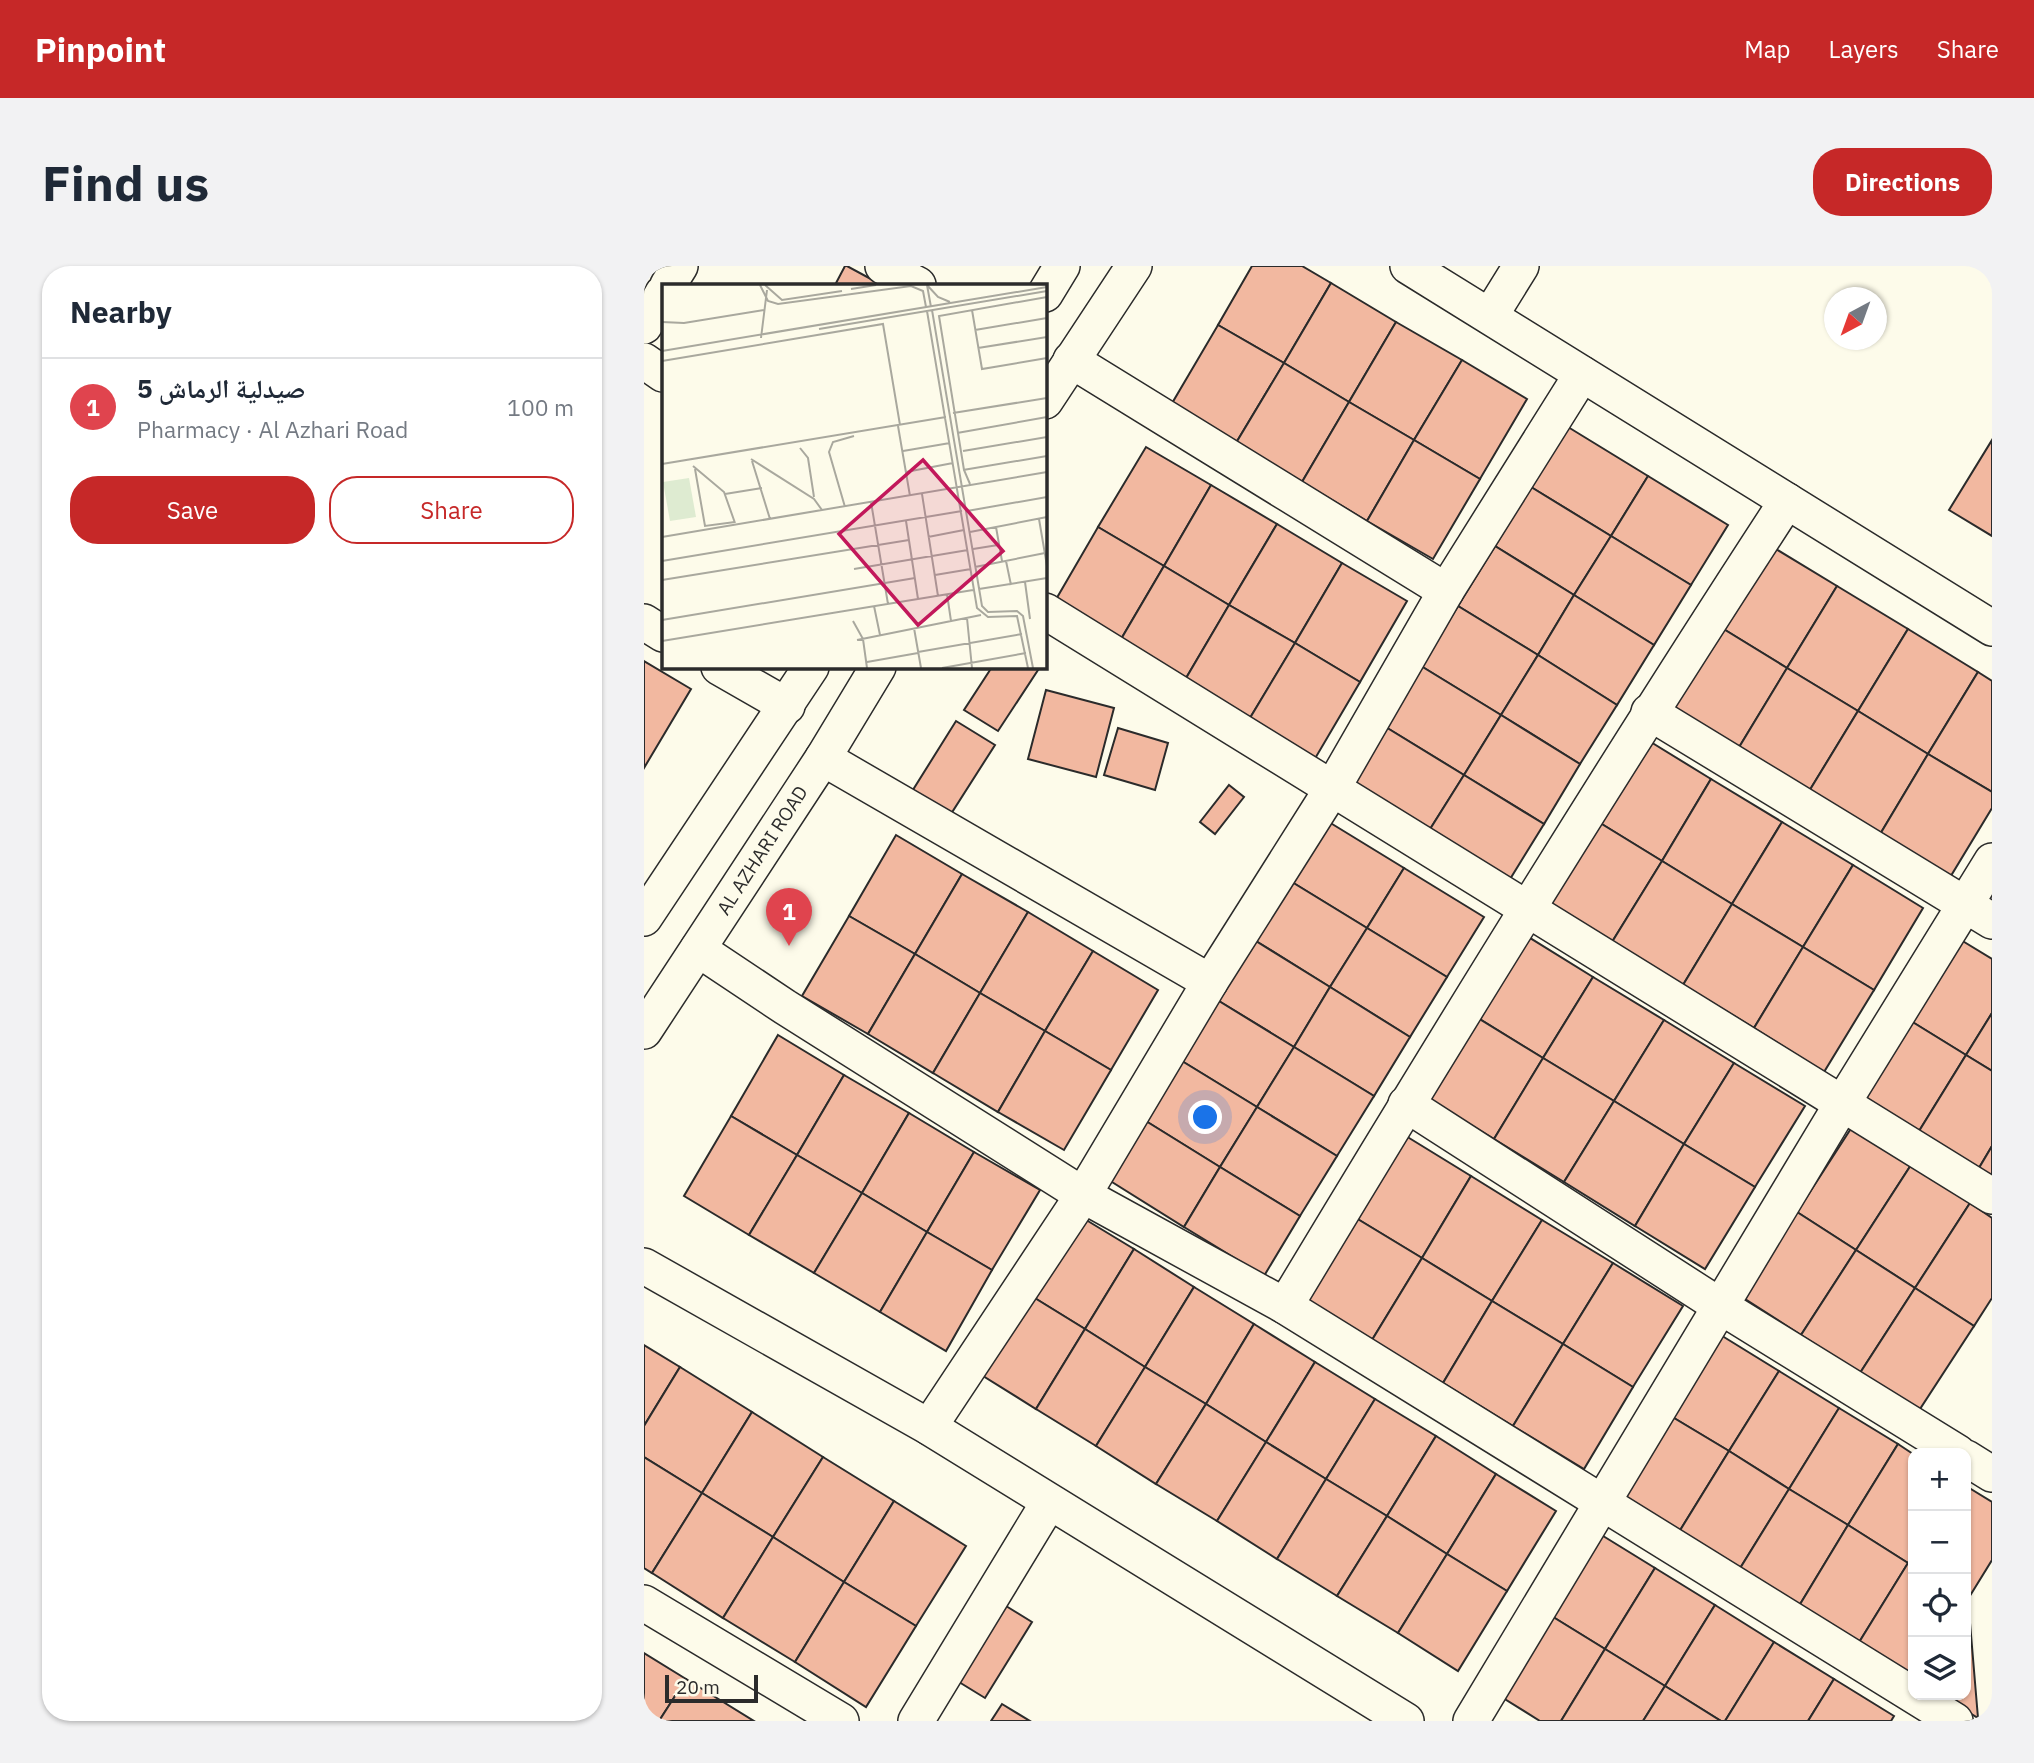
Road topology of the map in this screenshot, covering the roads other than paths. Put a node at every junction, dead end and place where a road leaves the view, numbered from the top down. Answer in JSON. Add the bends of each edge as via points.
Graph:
{"nodes":[{"id":1,"x":680,"y":266,"type":"edge"},
{"id":2,"x":883,"y":266,"type":"edge"},
{"id":3,"x":1062,"y":266,"type":"edge"},
{"id":4,"x":1134,"y":266,"type":"edge"},
{"id":5,"x":1408,"y":266,"type":"edge"},
{"id":6,"x":1521,"y":266,"type":"edge"},
{"id":7,"x":669,"y":284,"type":"edge"},
{"id":8,"x":916,"y":284,"type":"edge"},
{"id":9,"x":1046,"y":292,"type":"edge"},
{"id":10,"x":662,"y":295,"type":"edge"},
{"id":11,"x":1490,"y":316,"type":"junction"},
{"id":12,"x":644,"y":326,"type":"edge"},
{"id":13,"x":1071,"y":360,"type":"junction"},
{"id":14,"x":644,"y":361,"type":"edge"},
{"id":15,"x":662,"y":373,"type":"edge"},
{"id":16,"x":1582,"y":374,"type":"junction"},
{"id":17,"x":1046,"y":399,"type":"edge"},
{"id":18,"x":1787,"y":500,"type":"junction"},
{"id":19,"x":1446,"y":592,"type":"junction"},
{"id":20,"x":1046,"y":612,"type":"edge"},
{"id":21,"x":644,"y":622,"type":"edge"},
{"id":22,"x":1992,"y":628,"type":"edge"},
{"id":23,"x":662,"y":633,"type":"edge"},
{"id":24,"x":721,"y":668,"type":"edge"},
{"id":25,"x":810,"y":668,"type":"edge"},
{"id":26,"x":877,"y":668,"type":"edge"},
{"id":27,"x":787,"y":706,"type":"junction"},
{"id":28,"x":1649,"y":712,"type":"junction"},
{"id":29,"x":823,"y":758,"type":"junction"},
{"id":30,"x":1332,"y":789,"type":"junction"},
{"id":31,"x":1992,"y":861,"type":"edge"},
{"id":32,"x":1526,"y":908,"type":"junction"},
{"id":33,"x":1978,"y":913,"type":"edge"},
{"id":34,"x":645,"y":915,"type":"edge"},
{"id":35,"x":698,"y":949,"type":"junction"},
{"id":36,"x":1210,"y":982,"type":"junction"},
{"id":37,"x":644,"y":1031,"type":"edge"},
{"id":38,"x":1406,"y":1104,"type":"junction"},
{"id":39,"x":1842,"y":1104,"type":"junction"},
{"id":40,"x":1083,"y":1195,"type":"junction"},
{"id":41,"x":1992,"y":1196,"type":"edge"},
{"id":42,"x":644,"y":1266,"type":"edge"},
{"id":43,"x":1285,"y":1306,"type":"junction"},
{"id":44,"x":1720,"y":1306,"type":"junction"},
{"id":45,"x":929,"y":1427,"type":"junction"},
{"id":46,"x":1950,"y":1448,"type":"edge"},
{"id":47,"x":1971,"y":1461,"type":"edge"},
{"id":48,"x":1992,"y":1474,"type":"edge"},
{"id":49,"x":1049,"y":1502,"type":"junction"},
{"id":50,"x":1602,"y":1504,"type":"junction"},
{"id":51,"x":644,"y":1603,"type":"edge"},
{"id":52,"x":841,"y":1721,"type":"edge"},
{"id":53,"x":916,"y":1721,"type":"edge"},
{"id":54,"x":1406,"y":1721,"type":"edge"},
{"id":55,"x":1471,"y":1721,"type":"edge"},
{"id":56,"x":1955,"y":1721,"type":"edge"}],
"edges":[{"from":1,"to":7,"type":"street"},
{"from":2,"to":8,"type":"street"},
{"from":3,"to":9,"type":"street"},
{"from":4,"to":13,"type":"street"},
{"from":5,"to":11,"type":"street"},
{"from":6,"to":11,"type":"street"},
{"from":10,"to":12,"type":"street"},
{"from":11,"to":16,"type":"street"},
{"from":13,"to":17,"type":"street"},
{"from":13,"to":19,"type":"street"},
{"from":14,"to":15,"type":"street"},
{"from":16,"to":18,"type":"street"},
{"from":16,"to":19,"type":"street"},
{"from":18,"to":22,"type":"street"},
{"from":18,"to":28,"type":"street"},
{"from":19,"to":30,"type":"street"},
{"from":20,"to":30,"type":"street"},
{"from":21,"to":23,"type":"street"},
{"from":24,"to":27,"type":"street"},
{"from":25,"to":27,"type":"street"},
{"from":26,"to":29,"type":"street","name":"AL AZHARI ROAD"},
{"from":27,"to":34,"type":"street"},
{"from":28,"to":32,"type":"street"},
{"from":28,"to":33,"type":"street"},
{"from":29,"to":35,"type":"street","name":"AL AZHARI ROAD"},
{"from":29,"to":36,"type":"street"},
{"from":30,"to":32,"type":"street"},
{"from":30,"to":36,"type":"street"},
{"from":31,"to":33,"type":"street"},
{"from":32,"to":38,"type":"street"},
{"from":32,"to":39,"type":"street"},
{"from":33,"to":39,"type":"street"},
{"from":35,"to":37,"type":"street","name":"AL AZHARI ROAD"},
{"from":35,"to":40,"type":"street"},
{"from":36,"to":40,"type":"street"},
{"from":38,"to":43,"type":"street"},
{"from":38,"to":44,"type":"street"},
{"from":39,"to":41,"type":"street"},
{"from":39,"to":44,"type":"street"},
{"from":40,"to":43,"type":"street"},
{"from":40,"to":45,"type":"street"},
{"from":42,"to":45,"type":"street"},
{"from":43,"to":50,"type":"street"},
{"from":44,"to":46,"type":"street"},
{"from":44,"to":50,"type":"street"},
{"from":45,"to":49,"type":"street"},
{"from":47,"to":48,"type":"street"},
{"from":49,"to":53,"type":"street"},
{"from":49,"to":54,"type":"street"},
{"from":50,"to":55,"type":"street"},
{"from":50,"to":56,"type":"street"},
{"from":51,"to":52,"type":"street"}]}
